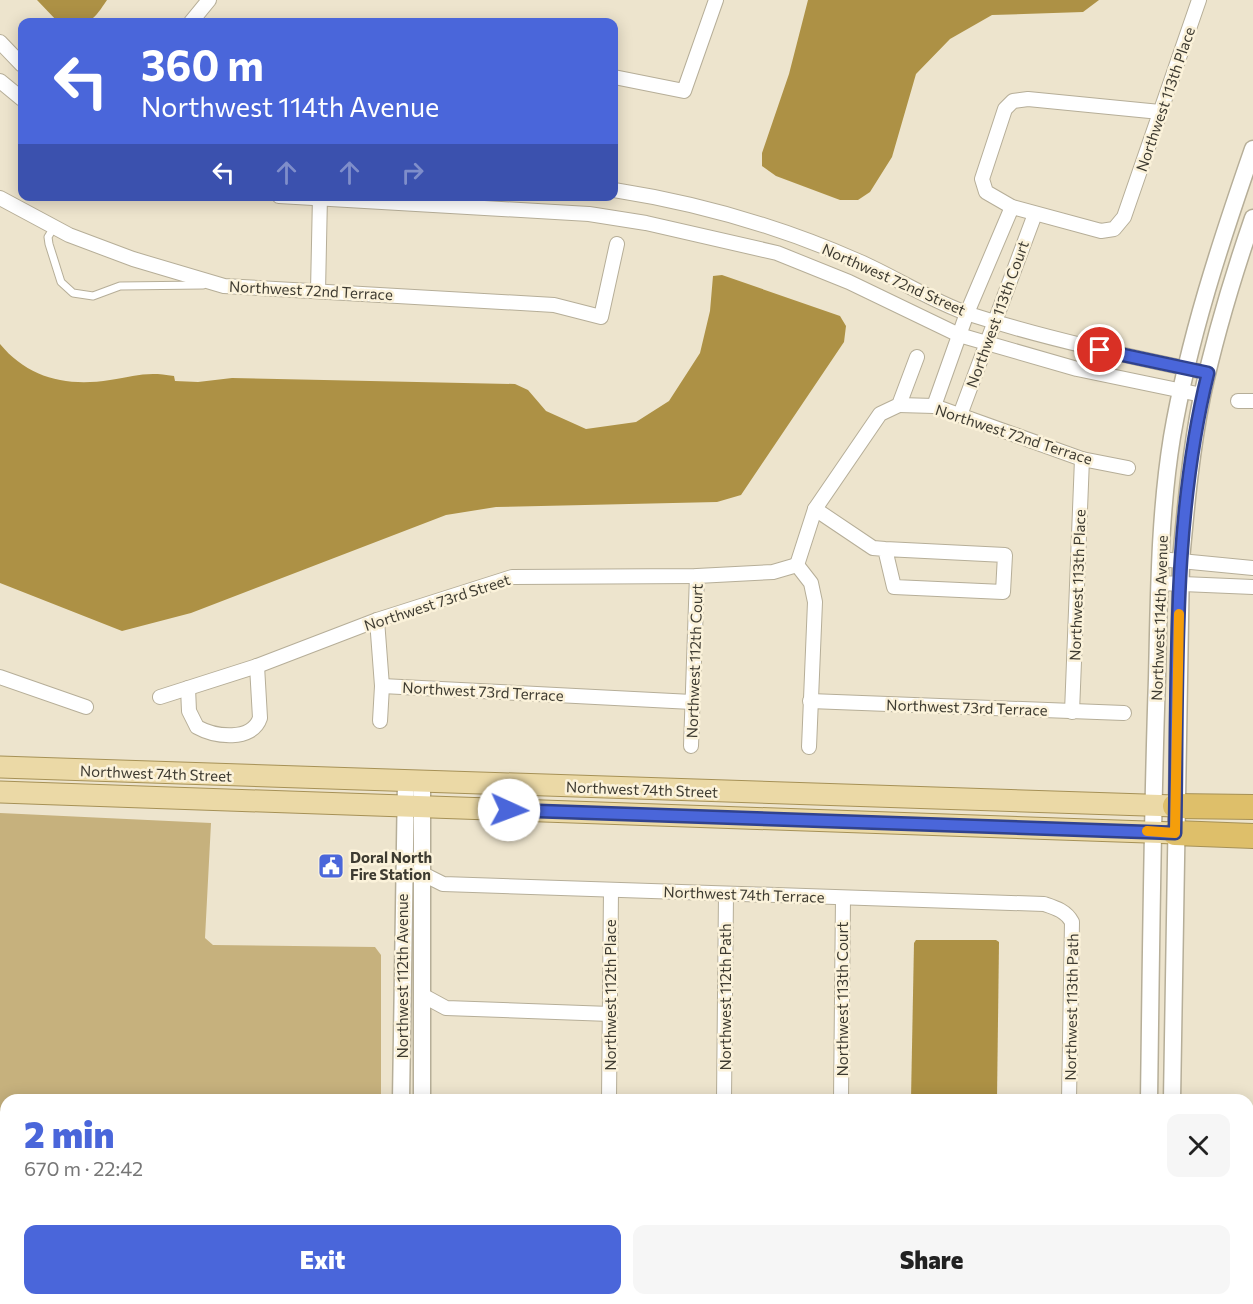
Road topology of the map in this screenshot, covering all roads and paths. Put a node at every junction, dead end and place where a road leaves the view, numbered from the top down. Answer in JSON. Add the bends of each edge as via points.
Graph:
{"nodes":[{"id":1,"x":209,"y":0,"type":"edge"},
{"id":2,"x":716,"y":0,"type":"edge"},
{"id":3,"x":1199,"y":0,"type":"edge"},
{"id":4,"x":195,"y":18,"type":"edge"},
{"id":5,"x":0,"y":42,"type":"edge"},
{"id":6,"x":18,"y":61,"type":"edge"},
{"id":7,"x":618,"y":77,"type":"edge"},
{"id":8,"x":0,"y":81,"type":"edge"},
{"id":9,"x":18,"y":96,"type":"edge"},
{"id":10,"x":1160,"y":112,"type":"junction"},
{"id":11,"x":1253,"y":149,"type":"edge"},
{"id":12,"x":618,"y":191,"type":"edge"},
{"id":13,"x":0,"y":198,"type":"edge"},
{"id":14,"x":320,"y":201,"type":"edge"},
{"id":15,"x":369,"y":201,"type":"edge"},
{"id":16,"x":1012,"y":207,"type":"junction"},
{"id":17,"x":1035,"y":214,"type":"junction"},
{"id":18,"x":1253,"y":218,"type":"edge"},
{"id":19,"x":54,"y":227,"type":"junction"},
{"id":20,"x":617,"y":244,"type":"dead end"},
{"id":21,"x":219,"y":284,"type":"junction"},
{"id":22,"x":318,"y":291,"type":"junction"},
{"id":23,"x":967,"y":313,"type":"junction"},
{"id":24,"x":993,"y":320,"type":"junction"},
{"id":25,"x":959,"y":335,"type":"junction"},
{"id":26,"x":985,"y":343,"type":"junction"},
{"id":27,"x":1100,"y":350,"type":"junction"},
{"id":28,"x":917,"y":357,"type":"dead end"},
{"id":29,"x":1185,"y":369,"type":"junction"},
{"id":30,"x":1094,"y":372,"type":"junction"},
{"id":31,"x":1208,"y":373,"type":"junction"},
{"id":32,"x":1181,"y":390,"type":"junction"},
{"id":33,"x":1202,"y":395,"type":"junction"},
{"id":34,"x":1238,"y":401,"type":"dead end"},
{"id":35,"x":1253,"y":401,"type":"edge"},
{"id":36,"x":899,"y":405,"type":"junction"},
{"id":37,"x":933,"y":406,"type":"junction"},
{"id":38,"x":960,"y":415,"type":"junction"},
{"id":39,"x":1082,"y":459,"type":"junction"},
{"id":40,"x":1128,"y":468,"type":"dead end"},
{"id":41,"x":815,"y":509,"type":"junction"},
{"id":42,"x":885,"y":549,"type":"junction"},
{"id":43,"x":1160,"y":559,"type":"junction"},
{"id":44,"x":1181,"y":560,"type":"junction"},
{"id":45,"x":797,"y":565,"type":"junction"},
{"id":46,"x":1253,"y":568,"type":"edge"},
{"id":47,"x":697,"y":576,"type":"junction"},
{"id":48,"x":1159,"y":583,"type":"junction"},
{"id":49,"x":1180,"y":584,"type":"junction"},
{"id":50,"x":1253,"y":587,"type":"edge"},
{"id":51,"x":377,"y":620,"type":"junction"},
{"id":52,"x":257,"y":666,"type":"junction"},
{"id":53,"x":0,"y":677,"type":"edge"},
{"id":54,"x":382,"y":686,"type":"junction"},
{"id":55,"x":188,"y":688,"type":"junction"},
{"id":56,"x":160,"y":698,"type":"dead end"},
{"id":57,"x":810,"y":701,"type":"junction"},
{"id":58,"x":692,"y":702,"type":"junction"},
{"id":59,"x":86,"y":707,"type":"dead end"},
{"id":60,"x":1072,"y":712,"type":"junction"},
{"id":61,"x":1124,"y":713,"type":"dead end"},
{"id":62,"x":380,"y":721,"type":"dead end"},
{"id":63,"x":691,"y":746,"type":"dead end"},
{"id":64,"x":809,"y":747,"type":"dead end"},
{"id":65,"x":0,"y":767,"type":"edge"},
{"id":66,"x":414,"y":781,"type":"junction"},
{"id":67,"x":0,"y":792,"type":"edge"},
{"id":68,"x":1164,"y":805,"type":"junction"},
{"id":69,"x":413,"y":807,"type":"junction"},
{"id":70,"x":1253,"y":807,"type":"edge"},
{"id":71,"x":1164,"y":833,"type":"junction"},
{"id":72,"x":1253,"y":836,"type":"edge"},
{"id":73,"x":421,"y":873,"type":"junction"},
{"id":74,"x":611,"y":890,"type":"junction"},
{"id":75,"x":726,"y":894,"type":"junction"},
{"id":76,"x":843,"y":898,"type":"junction"},
{"id":77,"x":1068,"y":915,"type":"joint"},
{"id":78,"x":422,"y":995,"type":"junction"},
{"id":79,"x":610,"y":1014,"type":"junction"},
{"id":80,"x":401,"y":1094,"type":"edge"},
{"id":81,"x":422,"y":1094,"type":"edge"},
{"id":82,"x":609,"y":1094,"type":"edge"},
{"id":83,"x":724,"y":1094,"type":"edge"},
{"id":84,"x":841,"y":1094,"type":"edge"},
{"id":85,"x":1069,"y":1094,"type":"edge"},
{"id":86,"x":1149,"y":1094,"type":"edge"},
{"id":87,"x":1172,"y":1094,"type":"edge"}],
"edges":[{"from":1,"to":4,"type":"street"},
{"from":2,"to":7,"type":"street","via":[[684,91]]},
{"from":3,"to":10,"type":"street","name":"Northwest 113th Place"},
{"from":5,"to":6,"type":"street"},
{"from":8,"to":9,"type":"street"},
{"from":10,"to":16,"type":"street","via":[[1028,99],[1013,101],[1005,109],[982,179],[986,192]]},
{"from":10,"to":17,"type":"street","name":"Northwest 113th Place","via":[[1124,217],[1114,229],[1101,231]]},
{"from":11,"to":29,"type":"street","name":"Northwest 114th Avenue","via":[[1209,279]]},
{"from":12,"to":23,"type":"street","name":"Northwest 72nd Street","via":[[785,231]]},
{"from":13,"to":19,"type":"street","name":"Northwest 72nd Terrace"},
{"from":14,"to":22,"type":"street"},
{"from":15,"to":25,"type":"street","name":"Northwest 72nd Street","via":[[589,214],[646,223],[777,253],[849,282]]},
{"from":16,"to":17,"type":"street"},
{"from":16,"to":23,"type":"street","name":"Northwest 113th Court"},
{"from":17,"to":24,"type":"street","name":"Northwest 113th Court"},
{"from":18,"to":31,"type":"street","name":"Northwest 114th Avenue"},
{"from":19,"to":21,"type":"street","name":"Northwest 72nd Terrace","via":[[133,259]]},
{"from":19,"to":21,"type":"lane","via":[[49,244],[61,282],[73,293],[93,296],[120,286]]},
{"from":20,"to":22,"type":"street","name":"Northwest 72nd Terrace","via":[[601,317],[554,305]]},
{"from":21,"to":22,"type":"street","name":"Northwest 72nd Terrace"},
{"from":23,"to":24,"type":"street","name":"Northwest 72nd Street"},
{"from":23,"to":25,"type":"street","name":"Northwest 113th Court"},
{"from":24,"to":26,"type":"street","name":"Northwest 113th Court"},
{"from":24,"to":27,"type":"street","name":"Northwest 72nd Street"},
{"from":25,"to":26,"type":"street","name":"Northwest 72nd Street"},
{"from":25,"to":37,"type":"street","name":"Northwest 113th Court"},
{"from":26,"to":30,"type":"street","name":"Northwest 72nd Street"},
{"from":26,"to":38,"type":"street","name":"Northwest 113th Court"},
{"from":27,"to":29,"type":"street","name":"Northwest 72nd Street"},
{"from":27,"to":30,"type":"street"},
{"from":28,"to":36,"type":"street"},
{"from":29,"to":31,"type":"street","name":"Northwest 72nd Street"},
{"from":29,"to":32,"type":"street","name":"Northwest 114th Avenue"},
{"from":30,"to":32,"type":"street","name":"Northwest 72nd Street"},
{"from":31,"to":33,"type":"street","name":"Northwest 114th Avenue"},
{"from":32,"to":33,"type":"street","name":"Northwest 72nd Street"},
{"from":32,"to":43,"type":"street","name":"Northwest 114th Avenue","via":[[1167,478]]},
{"from":33,"to":44,"type":"street","name":"Northwest 114th Avenue","via":[[1188,480]]},
{"from":34,"to":35,"type":"street"},
{"from":36,"to":37,"type":"street","name":"Northwest 72nd Terrace"},
{"from":36,"to":41,"type":"street","via":[[880,414]]},
{"from":37,"to":38,"type":"street","name":"Northwest 72nd Terrace"},
{"from":38,"to":39,"type":"street","name":"Northwest 72nd Terrace"},
{"from":39,"to":40,"type":"street","name":"Northwest 72nd Terrace"},
{"from":39,"to":60,"type":"street","name":"Northwest 113th Place"},
{"from":41,"to":42,"type":"street","via":[[873,548]]},
{"from":41,"to":45,"type":"street"},
{"from":42,"to":42,"type":"street","via":[[1005,555],[1003,592],[894,587]]},
{"from":43,"to":44,"type":"street"},
{"from":43,"to":48,"type":"street","name":"Northwest 114th Avenue"},
{"from":44,"to":46,"type":"street"},
{"from":44,"to":49,"type":"street","name":"Northwest 114th Avenue"},
{"from":45,"to":47,"type":"street","name":"Northwest 73rd Street","via":[[772,572]]},
{"from":45,"to":57,"type":"street","via":[[811,583],[815,602]]},
{"from":47,"to":51,"type":"street","name":"Northwest 73rd Street","via":[[512,577]]},
{"from":47,"to":58,"type":"street","name":"Northwest 112th Court"},
{"from":48,"to":49,"type":"street"},
{"from":48,"to":68,"type":"street","name":"Northwest 114th Avenue"},
{"from":49,"to":50,"type":"street"},
{"from":49,"to":68,"type":"street","name":"Northwest 114th Avenue"},
{"from":51,"to":52,"type":"street","name":"Northwest 73rd Street"},
{"from":51,"to":54,"type":"street"},
{"from":52,"to":55,"type":"street","name":"Northwest 73rd Street"},
{"from":52,"to":55,"type":"street","via":[[260,718],[258,726],[247,733],[223,735],[197,727],[189,711]]},
{"from":53,"to":59,"type":"street"},
{"from":54,"to":58,"type":"street","name":"Northwest 73rd Terrace"},
{"from":54,"to":62,"type":"street"},
{"from":55,"to":56,"type":"street","name":"Northwest 73rd Street"},
{"from":57,"to":60,"type":"street","name":"Northwest 73rd Terrace"},
{"from":57,"to":64,"type":"street"},
{"from":58,"to":63,"type":"street","name":"Northwest 112th Court"},
{"from":60,"to":61,"type":"street","name":"Northwest 73rd Terrace"},
{"from":65,"to":66,"type":"main road","name":"Northwest 74th Street"},
{"from":66,"to":68,"type":"main road","name":"Northwest 74th Street"},
{"from":66,"to":69,"type":"street","name":"Northwest 112th Avenue"},
{"from":67,"to":69,"type":"main road","name":"Northwest 74th Street"},
{"from":68,"to":70,"type":"highway"},
{"from":68,"to":71,"type":"street","name":"Northwest 114th Avenue"},
{"from":69,"to":71,"type":"main road","name":"Northwest 74th Street"},
{"from":69,"to":73,"type":"street","name":"Northwest 112th Avenue"},
{"from":69,"to":80,"type":"street","name":"Northwest 112th Avenue"},
{"from":71,"to":72,"type":"highway"},
{"from":71,"to":86,"type":"street","name":"Northwest 114th Avenue"},
{"from":71,"to":87,"type":"street","name":"Northwest 114th Avenue"},
{"from":73,"to":74,"type":"street","name":"Northwest 74th Terrace","via":[[445,884]]},
{"from":73,"to":78,"type":"street","name":"Northwest 112th Avenue"},
{"from":74,"to":75,"type":"street","name":"Northwest 74th Terrace"},
{"from":74,"to":79,"type":"street","name":"Northwest 112th Place"},
{"from":75,"to":76,"type":"street","name":"Northwest 74th Terrace"},
{"from":75,"to":83,"type":"street","name":"Northwest 112th Path"},
{"from":76,"to":77,"type":"street","name":"Northwest 74th Terrace","via":[[1044,904]]},
{"from":76,"to":84,"type":"street","name":"Northwest 113th Court"},
{"from":77,"to":85,"type":"street","name":"Northwest 113th Path","via":[[1072,922]]},
{"from":78,"to":79,"type":"street","via":[[446,1008]]},
{"from":78,"to":81,"type":"street","name":"Northwest 112th Avenue"},
{"from":79,"to":82,"type":"street","name":"Northwest 112th Place"}]}
